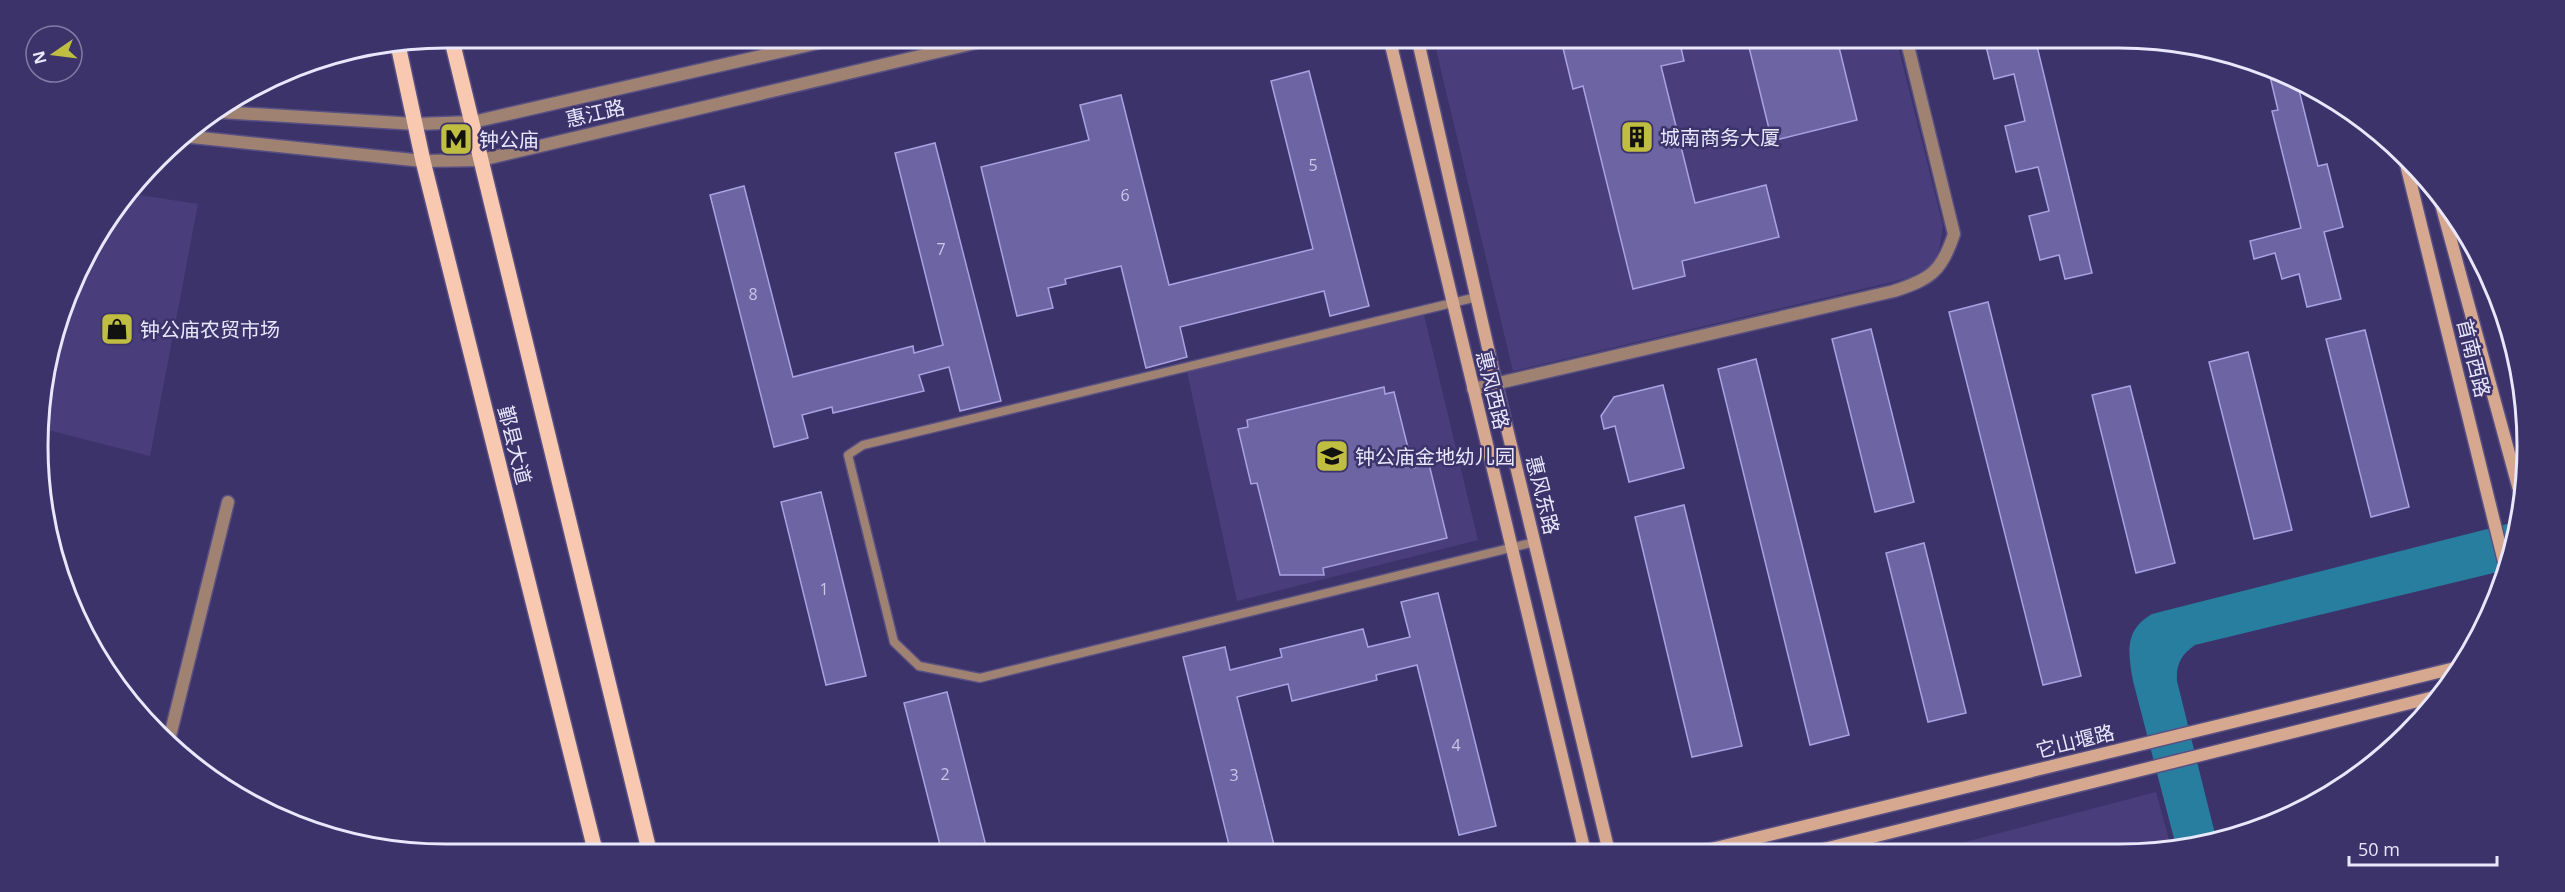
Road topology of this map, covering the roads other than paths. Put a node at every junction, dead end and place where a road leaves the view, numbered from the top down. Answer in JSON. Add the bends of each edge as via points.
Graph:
{"nodes":[{"id":1,"x":454,"y":48,"type":"edge"},
{"id":2,"x":796,"y":48,"type":"edge"},
{"id":3,"x":933,"y":48,"type":"edge"},
{"id":4,"x":1392,"y":48,"type":"edge"},
{"id":5,"x":1420,"y":48,"type":"edge"},
{"id":6,"x":1908,"y":48,"type":"edge"},
{"id":7,"x":399,"y":51,"type":"edge"},
{"id":8,"x":229,"y":113,"type":"edge"},
{"id":9,"x":473,"y":122,"type":"junction"},
{"id":10,"x":416,"y":124,"type":"junction"},
{"id":11,"x":195,"y":137,"type":"edge"},
{"id":12,"x":481,"y":160,"type":"junction"},
{"id":13,"x":423,"y":161,"type":"junction"},
{"id":14,"x":2408,"y":174,"type":"edge"},
{"id":15,"x":2445,"y":218,"type":"edge"},
{"id":16,"x":1477,"y":297,"type":"junction"},
{"id":17,"x":1453,"y":303,"type":"junction"},
{"id":18,"x":1496,"y":382,"type":"junction"},
{"id":19,"x":1473,"y":389,"type":"junction"},
{"id":20,"x":2516,"y":477,"type":"edge"},
{"id":21,"x":228,"y":502,"type":"dead end"},
{"id":22,"x":1534,"y":542,"type":"junction"},
{"id":23,"x":1512,"y":548,"type":"junction"},
{"id":24,"x":2502,"y":553,"type":"edge"},
{"id":25,"x":2448,"y":670,"type":"edge"},
{"id":26,"x":2426,"y":699,"type":"edge"},
{"id":27,"x":171,"y":733,"type":"edge"},
{"id":28,"x":594,"y":844,"type":"edge"},
{"id":29,"x":648,"y":844,"type":"edge"},
{"id":30,"x":1583,"y":844,"type":"edge"},
{"id":31,"x":1607,"y":844,"type":"edge"},
{"id":32,"x":1732,"y":844,"type":"edge"},
{"id":33,"x":1844,"y":844,"type":"edge"}],
"edges":[{"from":1,"to":9,"type":"main road","name":"鄞县大道"},
{"from":2,"to":9,"type":"street","name":"惠江路"},
{"from":3,"to":12,"type":"street","name":"惠江路"},
{"from":4,"to":17,"type":"street","name":"惠风西路"},
{"from":5,"to":16,"type":"street","name":"惠风东路"},
{"from":6,"to":18,"type":"street","via":[[1954,234],[1937,270],[1894,291]]},
{"from":7,"to":10,"type":"main road","name":"鄞县大道"},
{"from":8,"to":10,"type":"street","name":"惠江路"},
{"from":9,"to":10,"type":"street","name":"惠江路"},
{"from":9,"to":12,"type":"main road","name":"鄞县大道"},
{"from":10,"to":13,"type":"main road","name":"鄞县大道"},
{"from":11,"to":13,"type":"street","name":"惠江路"},
{"from":12,"to":13,"type":"street","name":"惠江路"},
{"from":12,"to":29,"type":"main road","name":"鄞县大道"},
{"from":13,"to":28,"type":"main road","name":"鄞县大道"},
{"from":14,"to":24,"type":"street","name":"首南西路"},
{"from":15,"to":20,"type":"street","name":"首南西路"},
{"from":16,"to":17,"type":"lane"},
{"from":16,"to":18,"type":"street","name":"惠风东路"},
{"from":17,"to":19,"type":"street","name":"惠风西路"},
{"from":17,"to":23,"type":"lane","via":[[863,445],[848,455],[894,642],[919,666],[980,678]]},
{"from":18,"to":19,"type":"street"},
{"from":18,"to":22,"type":"street","name":"惠风东路"},
{"from":19,"to":23,"type":"street","name":"惠风西路"},
{"from":21,"to":27,"type":"street"},
{"from":22,"to":23,"type":"lane"},
{"from":22,"to":31,"type":"street","name":"惠风东路"},
{"from":23,"to":30,"type":"street","name":"惠风西路"},
{"from":25,"to":32,"type":"street","name":"它山堰路"},
{"from":26,"to":33,"type":"street"}]}
